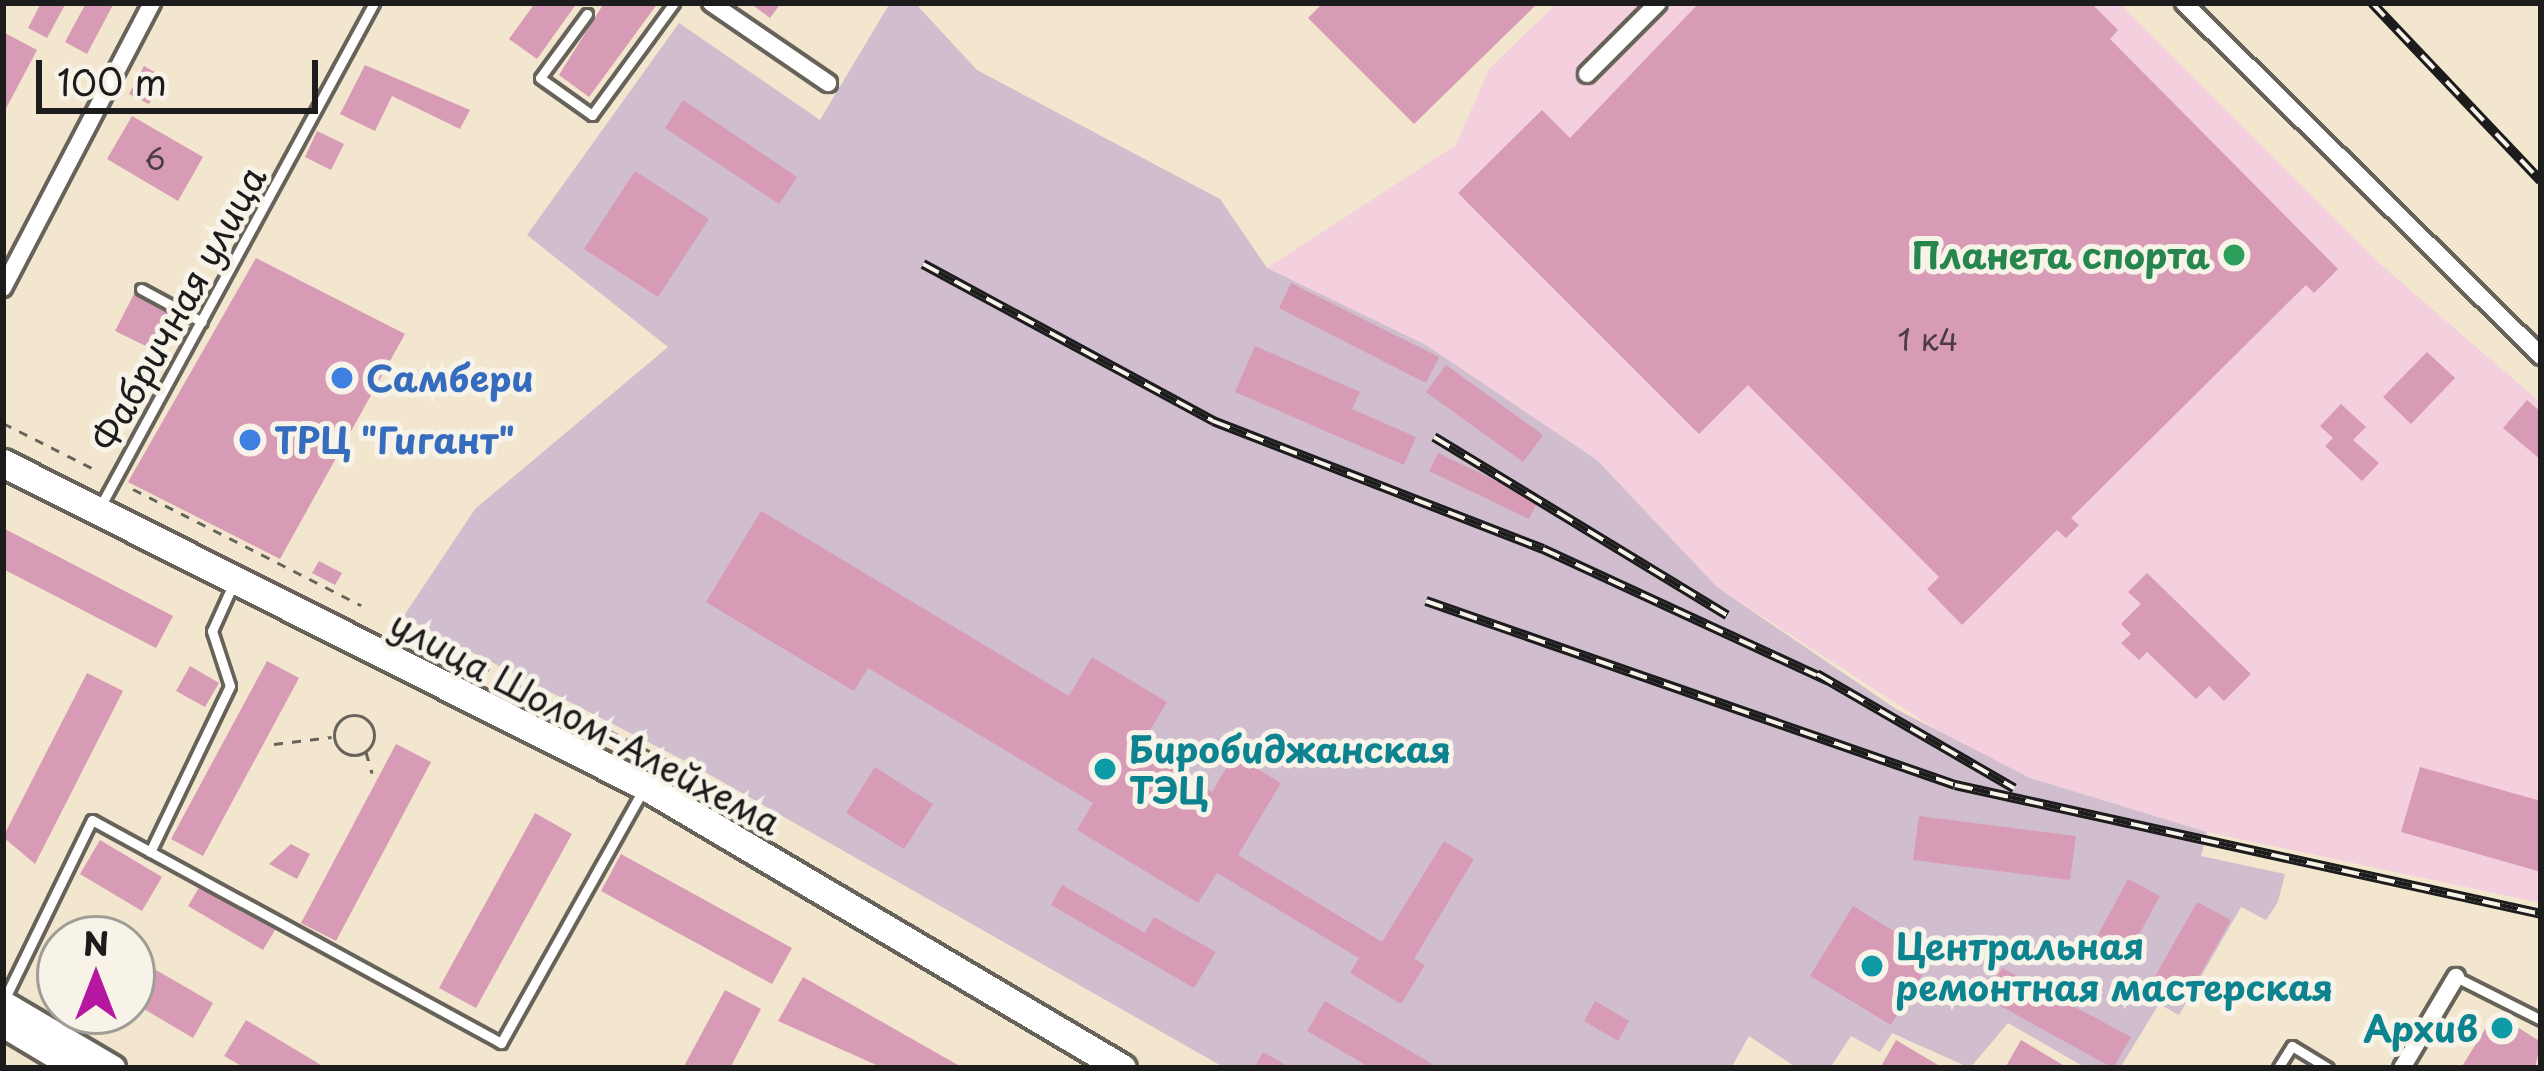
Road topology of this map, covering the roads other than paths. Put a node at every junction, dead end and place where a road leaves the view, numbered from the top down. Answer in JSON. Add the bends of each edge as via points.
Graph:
{"nodes":[{"id":1,"x":152,"y":3,"type":"edge"},
{"id":2,"x":374,"y":3,"type":"edge"},
{"id":3,"x":674,"y":3,"type":"edge"},
{"id":4,"x":711,"y":3,"type":"edge"},
{"id":5,"x":1658,"y":3,"type":"edge"},
{"id":6,"x":2184,"y":3,"type":"edge"},
{"id":7,"x":586,"y":14,"type":"dead end"},
{"id":8,"x":1587,"y":74,"type":"dead end"},
{"id":9,"x":828,"y":83,"type":"dead end"},
{"id":10,"x":3,"y":288,"type":"edge"},
{"id":11,"x":141,"y":289,"type":"dead end"},
{"id":12,"x":202,"y":322,"type":"junction"},
{"id":13,"x":2541,"y":356,"type":"edge"},
{"id":14,"x":3,"y":463,"type":"edge"},
{"id":15,"x":98,"y":512,"type":"junction"},
{"id":16,"x":234,"y":582,"type":"junction"},
{"id":17,"x":645,"y":786,"type":"junction"},
{"id":18,"x":150,"y":852,"type":"junction"},
{"id":19,"x":2456,"y":977,"type":"joint"},
{"id":20,"x":3,"y":1003,"type":"edge"},
{"id":21,"x":2541,"y":1020,"type":"edge"},
{"id":22,"x":3,"y":1025,"type":"edge"},
{"id":23,"x":75,"y":1068,"type":"edge"},
{"id":24,"x":112,"y":1068,"type":"edge"},
{"id":25,"x":1122,"y":1068,"type":"edge"},
{"id":26,"x":2278,"y":1068,"type":"edge"},
{"id":27,"x":2328,"y":1068,"type":"edge"},
{"id":28,"x":2402,"y":1068,"type":"edge"}],
"edges":[{"from":1,"to":10,"type":"street"},
{"from":2,"to":12,"type":"lane","name":"Фабричная улица"},
{"from":3,"to":7,"type":"lane","via":[[592,115],[540,78]]},
{"from":4,"to":9,"type":"street"},
{"from":5,"to":8,"type":"street"},
{"from":6,"to":13,"type":"street"},
{"from":11,"to":12,"type":"lane"},
{"from":12,"to":15,"type":"lane","name":"Фабричная улица"},
{"from":14,"to":15,"type":"main road","name":"улица Шолом-Алейхема"},
{"from":15,"to":16,"type":"main road","name":"улица Шолом-Алейхема"},
{"from":16,"to":17,"type":"main road","name":"улица Шолом-Алейхема"},
{"from":16,"to":18,"type":"lane","via":[[212,631],[230,686]]},
{"from":17,"to":18,"type":"lane","via":[[501,1043]]},
{"from":17,"to":25,"type":"main road","name":"улица Шолом-Алейхема"},
{"from":18,"to":20,"type":"lane","via":[[92,820]]},
{"from":19,"to":21,"type":"lane"},
{"from":19,"to":28,"type":"street"},
{"from":20,"to":24,"type":"main road"},
{"from":22,"to":23,"type":"main road"},
{"from":26,"to":27,"type":"lane","via":[[2291,1046]]}]}
